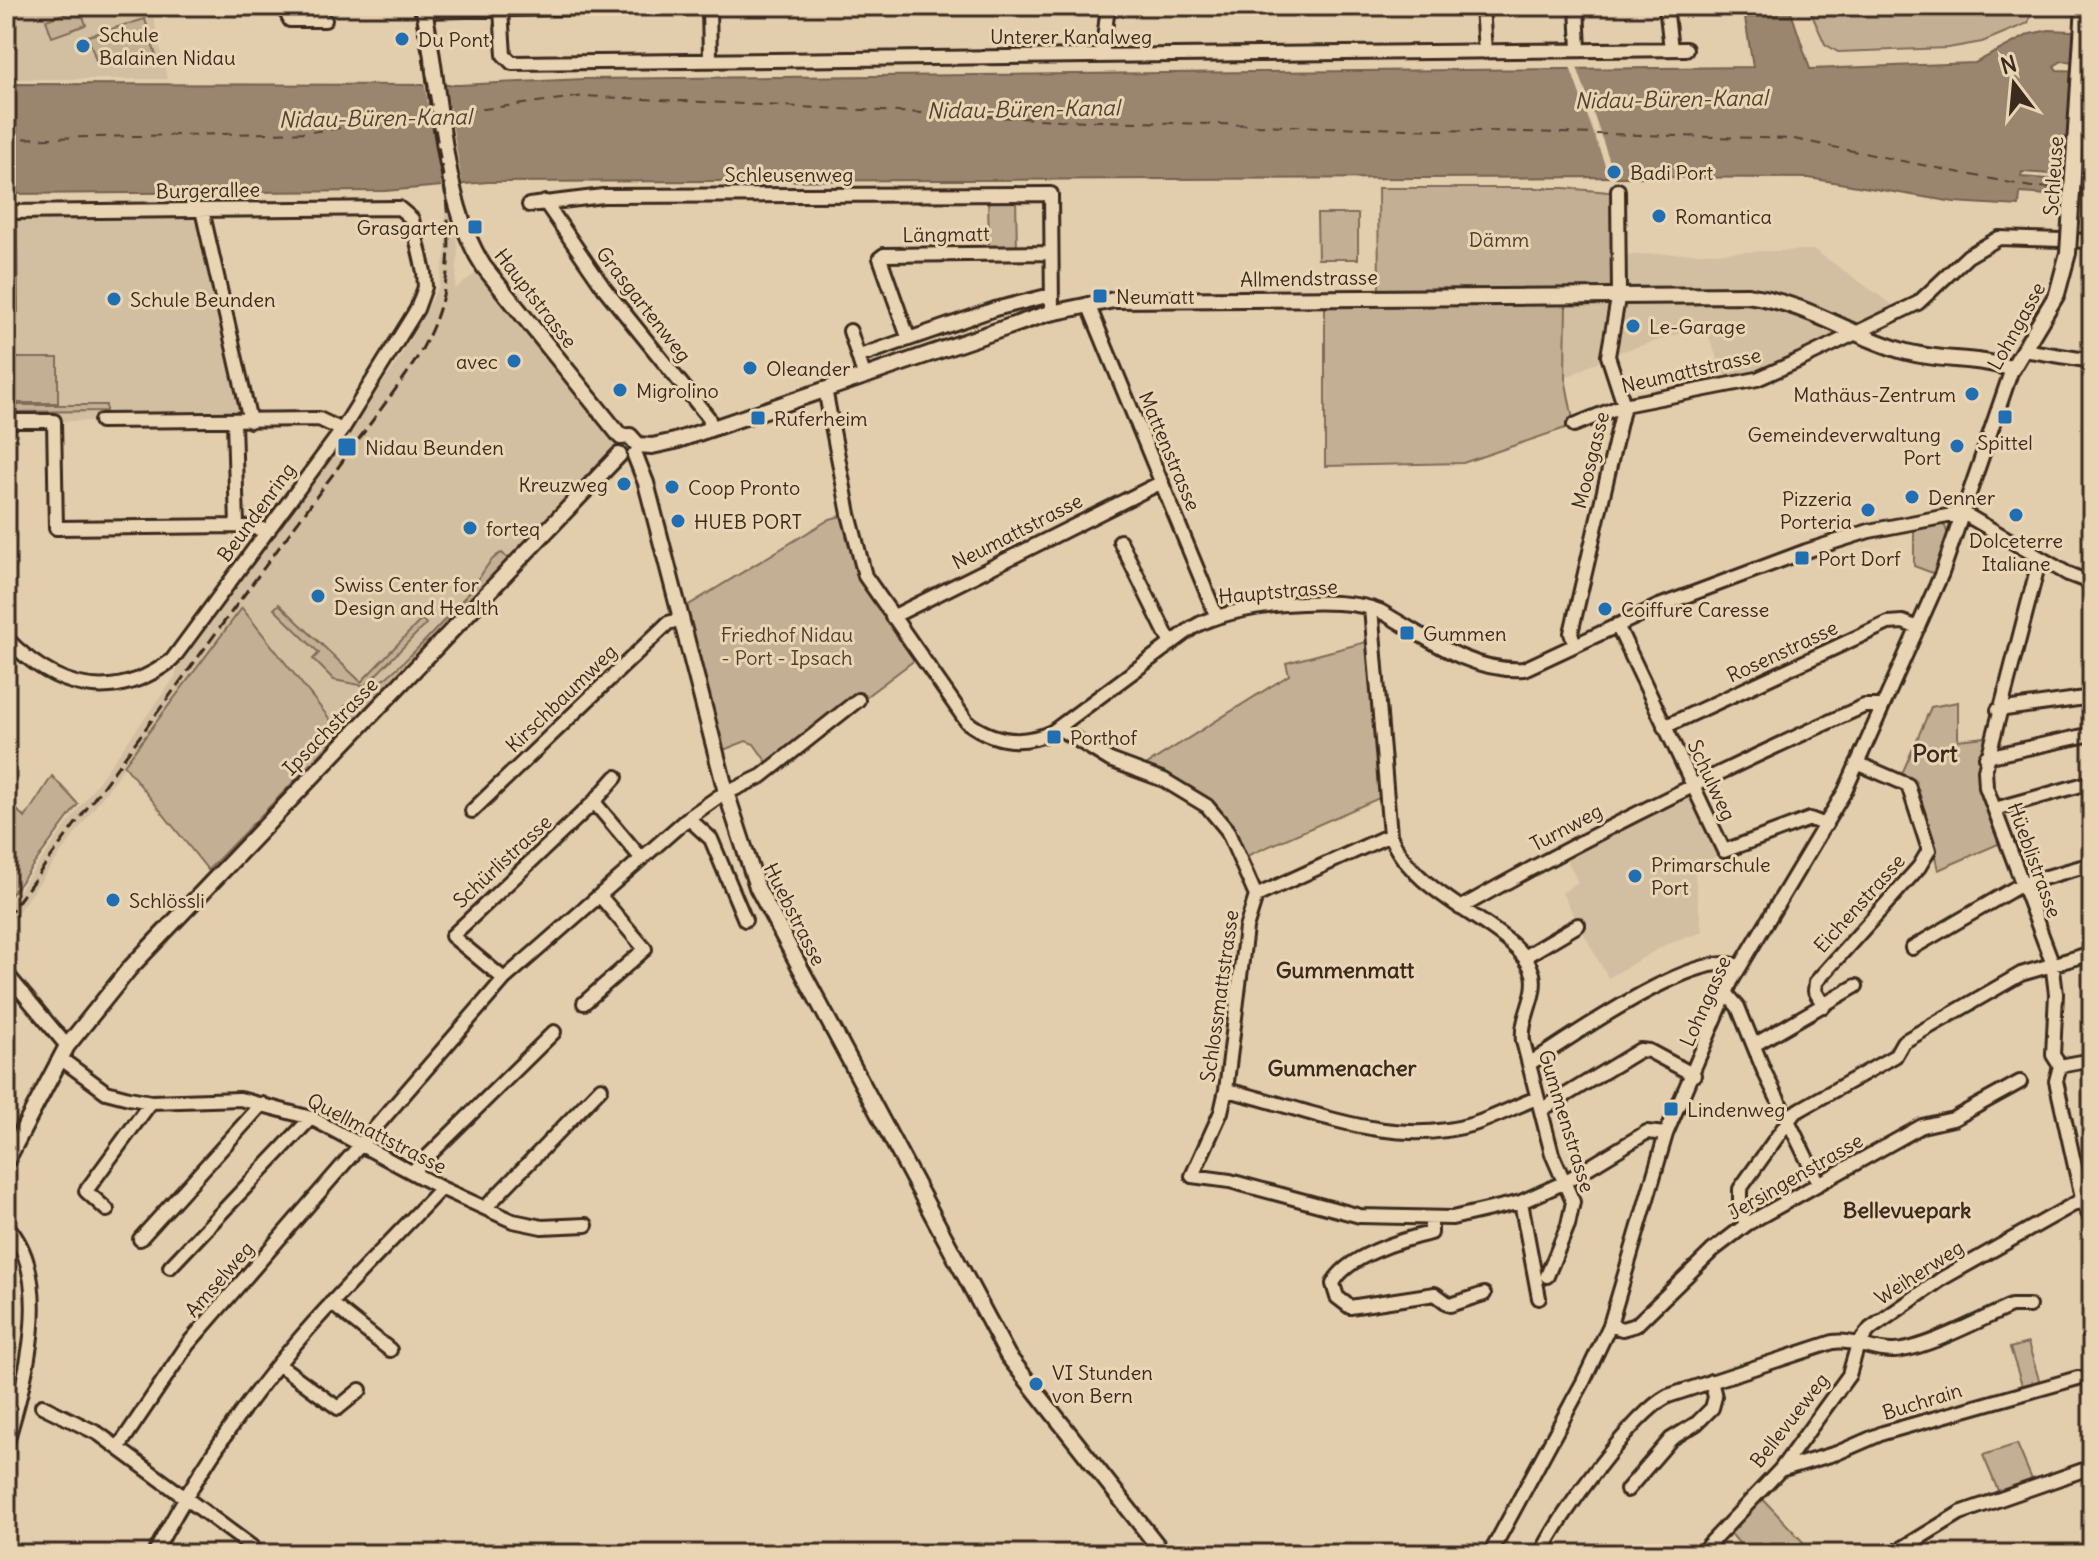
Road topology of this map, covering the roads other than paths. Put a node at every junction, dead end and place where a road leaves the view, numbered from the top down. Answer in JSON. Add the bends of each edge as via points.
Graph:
{"nodes":[{"id":1,"x":283,"y":6,"type":"edge"},
{"id":2,"x":639,"y":6,"type":"edge"},
{"id":3,"x":709,"y":6,"type":"edge"},
{"id":4,"x":1108,"y":6,"type":"edge"},
{"id":5,"x":1482,"y":6,"type":"edge"},
{"id":6,"x":1577,"y":6,"type":"edge"},
{"id":7,"x":1666,"y":6,"type":"edge"},
{"id":8,"x":2084,"y":6,"type":"edge"},
{"id":9,"x":423,"y":9,"type":"edge"},
{"id":10,"x":501,"y":10,"type":"junction"},
{"id":11,"x":325,"y":20,"type":"dead end"},
{"id":12,"x":1671,"y":49,"type":"junction"},
{"id":13,"x":1686,"y":49,"type":"dead end"},
{"id":14,"x":1579,"y":50,"type":"junction"},
{"id":15,"x":1485,"y":52,"type":"junction"},
{"id":16,"x":1102,"y":56,"type":"junction"},
{"id":17,"x":710,"y":59,"type":"junction"},
{"id":18,"x":1618,"y":190,"type":"dead end"},
{"id":19,"x":545,"y":202,"type":"junction"},
{"id":20,"x":529,"y":205,"type":"dead end"},
{"id":21,"x":202,"y":210,"type":"junction"},
{"id":22,"x":6,"y":212,"type":"edge"},
{"id":23,"x":409,"y":214,"type":"joint"},
{"id":24,"x":2092,"y":241,"type":"edge"},
{"id":25,"x":1050,"y":253,"type":"junction"},
{"id":26,"x":2068,"y":253,"type":"joint"},
{"id":27,"x":1619,"y":293,"type":"junction"},
{"id":28,"x":1051,"y":295,"type":"junction"},
{"id":29,"x":1088,"y":304,"type":"junction"},
{"id":30,"x":1052,"y":312,"type":"junction"},
{"id":31,"x":850,"y":331,"type":"dead end"},
{"id":32,"x":1859,"y":331,"type":"junction"},
{"id":33,"x":908,"y":337,"type":"junction"},
{"id":34,"x":2023,"y":350,"type":"junction"},
{"id":35,"x":860,"y":356,"type":"junction"},
{"id":36,"x":2092,"y":361,"type":"edge"},
{"id":37,"x":2012,"y":369,"type":"junction"},
{"id":38,"x":864,"y":375,"type":"junction"},
{"id":39,"x":825,"y":389,"type":"junction"},
{"id":40,"x":1624,"y":405,"type":"junction"},
{"id":41,"x":6,"y":421,"type":"edge"},
{"id":42,"x":101,"y":421,"type":"dead end"},
{"id":43,"x":234,"y":421,"type":"junction"},
{"id":44,"x":250,"y":421,"type":"junction"},
{"id":45,"x":1574,"y":425,"type":"dead end"},
{"id":46,"x":712,"y":428,"type":"junction"},
{"id":47,"x":342,"y":430,"type":"junction"},
{"id":48,"x":621,"y":437,"type":"junction"},
{"id":49,"x":637,"y":450,"type":"junction"},
{"id":50,"x":619,"y":455,"type":"junction"},
{"id":51,"x":1162,"y":482,"type":"junction"},
{"id":52,"x":1963,"y":513,"type":"junction"},
{"id":53,"x":237,"y":526,"type":"junction"},
{"id":54,"x":269,"y":530,"type":"junction"},
{"id":55,"x":1120,"y":541,"type":"dead end"},
{"id":56,"x":2040,"y":558,"type":"junction"},
{"id":57,"x":2092,"y":583,"type":"edge"},
{"id":58,"x":1371,"y":608,"type":"junction"},
{"id":59,"x":1216,"y":615,"type":"junction"},
{"id":60,"x":892,"y":617,"type":"junction"},
{"id":61,"x":681,"y":619,"type":"junction"},
{"id":62,"x":1617,"y":625,"type":"junction"},
{"id":63,"x":1918,"y":628,"type":"junction"},
{"id":64,"x":6,"y":638,"type":"edge"},
{"id":65,"x":1171,"y":644,"type":"junction"},
{"id":66,"x":1575,"y":645,"type":"junction"},
{"id":67,"x":2092,"y":697,"type":"edge"},
{"id":68,"x":858,"y":700,"type":"dead end"},
{"id":69,"x":1882,"y":706,"type":"junction"},
{"id":70,"x":1998,"y":710,"type":"junction"},
{"id":71,"x":1664,"y":727,"type":"junction"},
{"id":72,"x":1058,"y":728,"type":"junction"},
{"id":73,"x":2092,"y":734,"type":"edge"},
{"id":74,"x":1986,"y":757,"type":"junction"},
{"id":75,"x":1857,"y":763,"type":"junction"},
{"id":76,"x":616,"y":777,"type":"dead end"},
{"id":77,"x":2092,"y":782,"type":"edge"},
{"id":78,"x":1691,"y":785,"type":"junction"},
{"id":79,"x":726,"y":792,"type":"junction"},
{"id":80,"x":594,"y":802,"type":"junction"},
{"id":81,"x":1995,"y":809,"type":"junction"},
{"id":82,"x":472,"y":811,"type":"dead end"},
{"id":83,"x":688,"y":818,"type":"junction"},
{"id":84,"x":1826,"y":825,"type":"junction"},
{"id":85,"x":1390,"y":835,"type":"junction"},
{"id":86,"x":642,"y":859,"type":"junction"},
{"id":87,"x":2092,"y":864,"type":"edge"},
{"id":88,"x":2022,"y":884,"type":"junction"},
{"id":89,"x":600,"y":896,"type":"junction"},
{"id":90,"x":1256,"y":896,"type":"junction"},
{"id":91,"x":1460,"y":908,"type":"junction"},
{"id":92,"x":745,"y":920,"type":"dead end"},
{"id":93,"x":1578,"y":925,"type":"dead end"},
{"id":94,"x":1912,"y":948,"type":"dead end"},
{"id":95,"x":2092,"y":953,"type":"edge"},
{"id":96,"x":1524,"y":957,"type":"junction"},
{"id":97,"x":2052,"y":962,"type":"junction"},
{"id":98,"x":1740,"y":967,"type":"junction"},
{"id":99,"x":6,"y":973,"type":"edge"},
{"id":100,"x":504,"y":979,"type":"junction"},
{"id":101,"x":1856,"y":986,"type":"dead end"},
{"id":102,"x":1727,"y":994,"type":"junction"},
{"id":103,"x":584,"y":1003,"type":"dead end"},
{"id":104,"x":1824,"y":1006,"type":"junction"},
{"id":105,"x":554,"y":1032,"type":"dead end"},
{"id":106,"x":1754,"y":1045,"type":"junction"},
{"id":107,"x":63,"y":1052,"type":"junction"},
{"id":108,"x":2092,"y":1060,"type":"edge"},
{"id":109,"x":1529,"y":1064,"type":"junction"},
{"id":110,"x":2060,"y":1066,"type":"junction"},
{"id":111,"x":1694,"y":1075,"type":"junction"},
{"id":112,"x":2020,"y":1082,"type":"dead end"},
{"id":113,"x":601,"y":1088,"type":"dead end"},
{"id":114,"x":1226,"y":1090,"type":"junction"},
{"id":115,"x":151,"y":1102,"type":"junction"},
{"id":116,"x":262,"y":1104,"type":"junction"},
{"id":117,"x":1539,"y":1104,"type":"junction"},
{"id":118,"x":311,"y":1118,"type":"junction"},
{"id":119,"x":1788,"y":1121,"type":"junction"},
{"id":120,"x":1666,"y":1134,"type":"junction"},
{"id":121,"x":361,"y":1144,"type":"junction"},
{"id":122,"x":6,"y":1162,"type":"edge"},
{"id":123,"x":412,"y":1172,"type":"junction"},
{"id":124,"x":1563,"y":1183,"type":"junction"},
{"id":125,"x":1819,"y":1184,"type":"junction"},
{"id":126,"x":441,"y":1188,"type":"junction"},
{"id":127,"x":2087,"y":1196,"type":"edge"},
{"id":128,"x":1521,"y":1202,"type":"junction"},
{"id":129,"x":487,"y":1206,"type":"junction"},
{"id":130,"x":107,"y":1210,"type":"dead end"},
{"id":131,"x":1431,"y":1219,"type":"junction"},
{"id":132,"x":2092,"y":1222,"type":"edge"},
{"id":133,"x":1747,"y":1224,"type":"junction"},
{"id":134,"x":6,"y":1225,"type":"edge"},
{"id":135,"x":586,"y":1225,"type":"dead end"},
{"id":136,"x":140,"y":1239,"type":"dead end"},
{"id":137,"x":170,"y":1267,"type":"dead end"},
{"id":138,"x":1547,"y":1276,"type":"dead end"},
{"id":139,"x":1484,"y":1294,"type":"dead end"},
{"id":140,"x":1539,"y":1298,"type":"dead end"},
{"id":141,"x":331,"y":1303,"type":"junction"},
{"id":142,"x":2029,"y":1306,"type":"dead end"},
{"id":143,"x":1610,"y":1325,"type":"junction"},
{"id":144,"x":1858,"y":1344,"type":"junction"},
{"id":145,"x":390,"y":1350,"type":"dead end"},
{"id":146,"x":278,"y":1364,"type":"junction"},
{"id":147,"x":2078,"y":1378,"type":"dead end"},
{"id":148,"x":1711,"y":1381,"type":"junction"},
{"id":149,"x":360,"y":1390,"type":"dead end"},
{"id":150,"x":42,"y":1406,"type":"dead end"},
{"id":151,"x":6,"y":1445,"type":"edge"},
{"id":152,"x":118,"y":1448,"type":"junction"},
{"id":153,"x":2092,"y":1467,"type":"edge"},
{"id":154,"x":1780,"y":1470,"type":"junction"},
{"id":155,"x":1627,"y":1490,"type":"dead end"},
{"id":156,"x":184,"y":1496,"type":"junction"},
{"id":157,"x":252,"y":1547,"type":"dead end"},
{"id":158,"x":154,"y":1554,"type":"edge"},
{"id":159,"x":1164,"y":1554,"type":"edge"},
{"id":160,"x":1490,"y":1554,"type":"edge"},
{"id":161,"x":1541,"y":1554,"type":"edge"},
{"id":162,"x":1700,"y":1554,"type":"edge"},
{"id":163,"x":1893,"y":1554,"type":"edge"}],
"edges":[{"from":1,"to":11,"type":"street","via":[[290,20]]},
{"from":2,"to":10,"type":"street"},
{"from":3,"to":17,"type":"street"},
{"from":4,"to":16,"type":"street"},
{"from":5,"to":15,"type":"street"},
{"from":6,"to":14,"type":"street"},
{"from":7,"to":12,"type":"street"},
{"from":8,"to":26,"type":"main road","name":"Schleuse","bridge":true},
{"from":9,"to":10,"type":"street"},
{"from":9,"to":48,"type":"main road","name":"Hauptstrasse","via":[[467,235],[484,267]]},
{"from":10,"to":17,"type":"street","name":"Unterer Kanalweg","via":[[504,55],[512,63]]},
{"from":12,"to":13,"type":"street","name":"Unterer Kanalweg"},
{"from":12,"to":14,"type":"street","name":"Unterer Kanalweg"},
{"from":14,"to":15,"type":"street","name":"Unterer Kanalweg"},
{"from":15,"to":16,"type":"street","name":"Unterer Kanalweg"},
{"from":16,"to":17,"type":"street","name":"Unterer Kanalweg"},
{"from":18,"to":27,"type":"street","name":"Moosgasse"},
{"from":19,"to":20,"type":"street","name":"Schleusenweg"},
{"from":19,"to":25,"type":"street","name":"Schleusenweg","via":[[660,195],[1051,194]]},
{"from":19,"to":46,"type":"street","name":"Grasgartenweg"},
{"from":21,"to":22,"type":"street","name":"Burgerallee"},
{"from":21,"to":23,"type":"street","name":"Burgerallee","via":[[395,208]]},
{"from":21,"to":44,"type":"street"},
{"from":23,"to":47,"type":"street","name":"Beundenring","via":[[425,287],[417,309]]},
{"from":24,"to":32,"type":"street","name":"Neumattstrasse","via":[[1999,238],[1968,256],[1918,303]]},
{"from":25,"to":28,"type":"street"},
{"from":25,"to":33,"type":"street","name":"Längmatt","via":[[884,255],[880,258]]},
{"from":26,"to":34,"type":"main road","name":"Lohngasse","via":[[2057,294]]},
{"from":27,"to":29,"type":"main road","name":"Allmendstrasse"},
{"from":27,"to":32,"type":"main road","name":"Allmendstrasse","via":[[1764,297]]},
{"from":27,"to":40,"type":"street","name":"Moosgasse","via":[[1608,356]]},
{"from":28,"to":30,"type":"street"},
{"from":28,"to":33,"type":"street"},
{"from":29,"to":30,"type":"main road","name":"Allmendstrasse"},
{"from":29,"to":51,"type":"street","name":"Mattenstrasse"},
{"from":30,"to":38,"type":"main road","name":"Allmendstrasse"},
{"from":31,"to":35,"type":"street"},
{"from":32,"to":37,"type":"main road","name":"Allmendstrasse","via":[[1911,353]]},
{"from":32,"to":40,"type":"street","name":"Neumattstrasse","via":[[1757,379]]},
{"from":33,"to":35,"type":"street"},
{"from":34,"to":36,"type":"street"},
{"from":34,"to":37,"type":"main road","name":"Lohngasse"},
{"from":35,"to":38,"type":"street"},
{"from":37,"to":52,"type":"street","name":"Lohngasse"},
{"from":38,"to":39,"type":"main road","name":"Allmendstrasse"},
{"from":39,"to":46,"type":"main road","name":"Allmendstrasse"},
{"from":39,"to":60,"type":"street","name":"Hauptstrasse","via":[[859,559]]},
{"from":40,"to":45,"type":"street","name":"Neumattstrasse"},
{"from":40,"to":66,"type":"street","name":"Moosgasse","via":[[1571,633]]},
{"from":41,"to":53,"type":"street","via":[[54,421],[56,528]]},
{"from":42,"to":43,"type":"street"},
{"from":43,"to":44,"type":"street"},
{"from":43,"to":53,"type":"street"},
{"from":44,"to":47,"type":"street","via":[[319,419]]},
{"from":46,"to":49,"type":"main road","name":"Allmendstrasse"},
{"from":47,"to":54,"type":"street","name":"Beundenring"},
{"from":48,"to":49,"type":"main road","via":[[630,436]]},
{"from":48,"to":50,"type":"main road","via":[[615,446]]},
{"from":49,"to":50,"type":"main road","via":[[629,458]]},
{"from":49,"to":61,"type":"main road","name":"Huebstrasse"},
{"from":50,"to":107,"type":"main road","name":"Ipsachstrasse","via":[[156,938]]},
{"from":51,"to":59,"type":"street","name":"Mattenstrasse"},
{"from":51,"to":60,"type":"street","name":"Neumattstrasse"},
{"from":52,"to":56,"type":"street"},
{"from":52,"to":62,"type":"street","name":"Hauptstrasse","via":[[1884,528],[1806,551]]},
{"from":52,"to":63,"type":"street","name":"Lohngasse"},
{"from":53,"to":54,"type":"street"},
{"from":54,"to":64,"type":"street","name":"Beundenring","via":[[172,660],[138,681],[89,687],[70,683],[24,656]]},
{"from":55,"to":65,"type":"street"},
{"from":56,"to":57,"type":"street"},
{"from":56,"to":70,"type":"street","name":"Hüeblistrasse"},
{"from":58,"to":59,"type":"street","name":"Hauptstrasse","via":[[1329,603]]},
{"from":58,"to":66,"type":"street","name":"Hauptstrasse","via":[[1476,664],[1501,670],[1524,669]]},
{"from":58,"to":85,"type":"street"},
{"from":59,"to":65,"type":"street","name":"Hauptstrasse"},
{"from":60,"to":72,"type":"street","name":"Hauptstrasse","via":[[958,711],[983,734],[1017,741]]},
{"from":61,"to":79,"type":"main road","name":"Huebstrasse"},
{"from":61,"to":82,"type":"street","name":"Kirschbaumweg","via":[[668,623]]},
{"from":62,"to":66,"type":"street","name":"Hauptstrasse"},
{"from":62,"to":71,"type":"street","name":"Schulweg"},
{"from":63,"to":69,"type":"street","name":"Lohngasse"},
{"from":63,"to":71,"type":"street","name":"Rosenstrasse","via":[[1888,623]]},
{"from":65,"to":72,"type":"street","name":"Hauptstrasse"},
{"from":67,"to":70,"type":"street"},
{"from":68,"to":79,"type":"street","via":[[762,776]]},
{"from":69,"to":75,"type":"street","name":"Lohngasse"},
{"from":69,"to":78,"type":"street","name":"Turnweg","via":[[1864,706]]},
{"from":70,"to":74,"type":"street","name":"Hüeblistrasse"},
{"from":71,"to":78,"type":"street","name":"Schulweg"},
{"from":72,"to":90,"type":"street","name":"Schlossmattstrasse","via":[[1110,760],[1164,780],[1207,806],[1227,830]]},
{"from":73,"to":74,"type":"street"},
{"from":74,"to":81,"type":"street","name":"Hüeblistrasse","via":[[1986,787]]},
{"from":75,"to":84,"type":"street","name":"Lohngasse"},
{"from":75,"to":104,"type":"street","name":"Eichenstrasse","via":[[1908,785],[1929,850],[1816,982]]},
{"from":76,"to":80,"type":"street","name":"Schürlistrasse"},
{"from":77,"to":81,"type":"street"},
{"from":78,"to":84,"type":"street","name":"Schulweg","via":[[1724,851],[1810,819]]},
{"from":78,"to":91,"type":"street","name":"Turnweg"},
{"from":79,"to":83,"type":"street"},
{"from":79,"to":159,"type":"main road","name":"Huebstrasse","via":[[757,887],[1008,1356]]},
{"from":80,"to":86,"type":"street"},
{"from":80,"to":100,"type":"street","name":"Schürlistrasse","via":[[452,936]]},
{"from":81,"to":88,"type":"street","name":"Hüeblistrasse"},
{"from":83,"to":86,"type":"street"},
{"from":83,"to":92,"type":"street","via":[[711,839]]},
{"from":84,"to":98,"type":"street","name":"Lohngasse"},
{"from":85,"to":90,"type":"street"},
{"from":85,"to":91,"type":"street","via":[[1414,875]]},
{"from":86,"to":89,"type":"street"},
{"from":87,"to":88,"type":"street"},
{"from":88,"to":94,"type":"street"},
{"from":88,"to":97,"type":"street","name":"Hüeblistrasse"},
{"from":89,"to":100,"type":"street"},
{"from":89,"to":103,"type":"street","via":[[645,949]]},
{"from":90,"to":114,"type":"street","name":"Schlossmattstrasse","via":[[1246,928]]},
{"from":91,"to":96,"type":"street"},
{"from":93,"to":96,"type":"street"},
{"from":95,"to":97,"type":"street"},
{"from":96,"to":109,"type":"street","name":"Gummenstrasse","via":[[1534,980],[1522,1035]]},
{"from":97,"to":110,"type":"street","name":"Hüeblistrasse","via":[[2053,1055]]},
{"from":97,"to":119,"type":"street","via":[[2021,974],[1903,1042],[1895,1056]]},
{"from":98,"to":102,"type":"street","name":"Lohngasse"},
{"from":98,"to":109,"type":"street","via":[[1723,962],[1671,976]]},
{"from":99,"to":107,"type":"street"},
{"from":100,"to":121,"type":"street"},
{"from":101,"to":104,"type":"street"},
{"from":102,"to":106,"type":"street"},
{"from":102,"to":111,"type":"street","name":"Lohngasse"},
{"from":104,"to":106,"type":"street"},
{"from":105,"to":123,"type":"street"},
{"from":106,"to":119,"type":"street"},
{"from":107,"to":115,"type":"street","name":"Quellmattstrasse","via":[[106,1092]]},
{"from":107,"to":122,"type":"main road"},
{"from":108,"to":110,"type":"street"},
{"from":109,"to":117,"type":"street","name":"Gummenstrasse"},
{"from":110,"to":127,"type":"street","name":"Hüeblistrasse","via":[[2056,1081]]},
{"from":111,"to":117,"type":"street","via":[[1640,1050]]},
{"from":111,"to":120,"type":"street","name":"Lohngasse"},
{"from":112,"to":125,"type":"street","name":"Jersingenstrasse","via":[[1953,1119],[1922,1126]]},
{"from":113,"to":129,"type":"street"},
{"from":114,"to":117,"type":"street","via":[[1351,1126],[1403,1132],[1474,1124]]},
{"from":114,"to":131,"type":"street","name":"Schlossmattstrasse","via":[[1192,1176],[1360,1216]]},
{"from":115,"to":116,"type":"street","name":"Quellmattstrasse","via":[[218,1099]]},
{"from":115,"to":130,"type":"street","via":[[86,1191]]},
{"from":116,"to":118,"type":"street","name":"Quellmattstrasse"},
{"from":116,"to":136,"type":"street"},
{"from":117,"to":124,"type":"street","name":"Gummenstrasse"},
{"from":118,"to":121,"type":"street","name":"Quellmattstrasse"},
{"from":118,"to":137,"type":"street"},
{"from":119,"to":125,"type":"street"},
{"from":119,"to":133,"type":"street","via":[[1740,1189],[1740,1212]]},
{"from":120,"to":124,"type":"street","via":[[1647,1132]]},
{"from":120,"to":143,"type":"street","name":"Lohngasse"},
{"from":121,"to":123,"type":"street","name":"Quellmattstrasse"},
{"from":121,"to":152,"type":"street","name":"Amselweg","via":[[188,1344]]},
{"from":123,"to":126,"type":"street","name":"Quellmattstrasse"},
{"from":124,"to":128,"type":"street"},
{"from":124,"to":138,"type":"street","name":"Gummenstrasse","via":[[1573,1202]]},
{"from":125,"to":133,"type":"street","name":"Jersingenstrasse"},
{"from":126,"to":129,"type":"street","name":"Quellmattstrasse"},
{"from":126,"to":141,"type":"street"},
{"from":127,"to":132,"type":"street","name":"Hüeblistrasse"},
{"from":127,"to":144,"type":"street","name":"Weiherweg","via":[[1943,1278],[1879,1321]]},
{"from":128,"to":131,"type":"street"},
{"from":128,"to":140,"type":"street"},
{"from":129,"to":135,"type":"street","name":"Quellmattstrasse","via":[[513,1221],[542,1227]]},
{"from":131,"to":139,"type":"street","via":[[1431,1233],[1401,1239],[1340,1272],[1333,1284],[1337,1297],[1350,1307],[1435,1294],[1450,1305]]},
{"from":133,"to":143,"type":"street","name":"Jersingenstrasse","via":[[1636,1325]]},
{"from":134,"to":151,"type":"street","via":[[25,1263],[33,1337]]},
{"from":141,"to":145,"type":"street"},
{"from":141,"to":146,"type":"street"},
{"from":142,"to":144,"type":"street","via":[[2011,1306],[1898,1351]]},
{"from":143,"to":160,"type":"street","name":"Lohngasse"},
{"from":144,"to":148,"type":"street","name":"Bellevueweg","via":[[1833,1342]]},
{"from":144,"to":154,"type":"street","name":"Bellevueweg","via":[[1849,1375]]},
{"from":146,"to":149,"type":"street","via":[[338,1408]]},
{"from":146,"to":156,"type":"street"},
{"from":147,"to":154,"type":"street","name":"Buchrain","via":[[1883,1433]]},
{"from":148,"to":155,"type":"street","via":[[1712,1408],[1671,1439]]},
{"from":148,"to":161,"type":"street","name":"Bellevueweg","via":[[1652,1406],[1569,1505]]},
{"from":150,"to":152,"type":"street"},
{"from":152,"to":156,"type":"street"},
{"from":153,"to":163,"type":"street","via":[[1960,1513]]},
{"from":154,"to":162,"type":"street","name":"Bellevueweg"},
{"from":156,"to":157,"type":"street"},
{"from":156,"to":158,"type":"street"}]}
